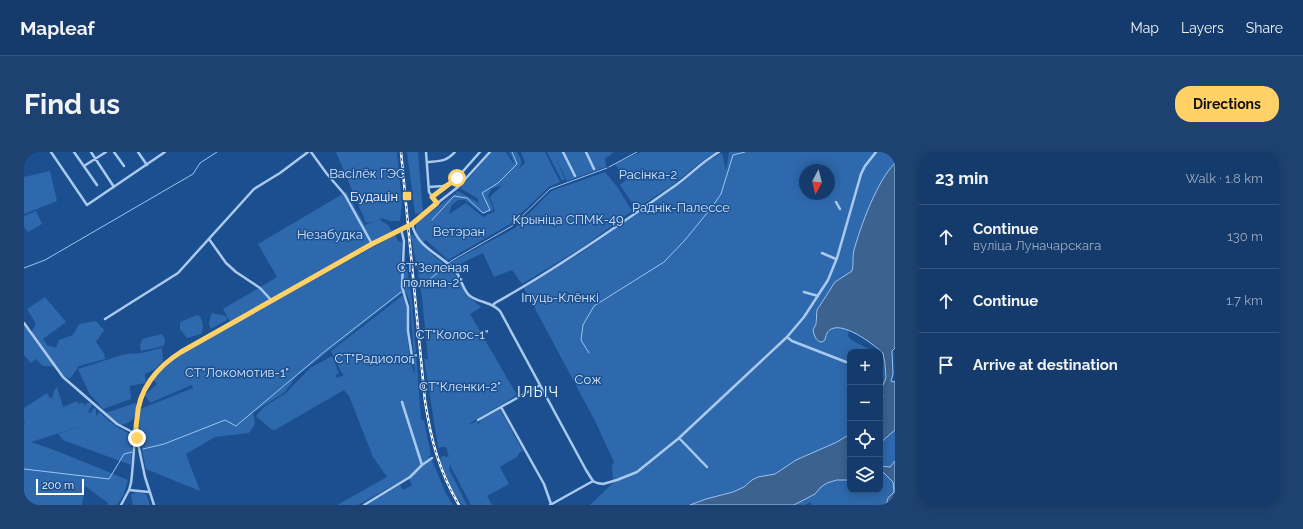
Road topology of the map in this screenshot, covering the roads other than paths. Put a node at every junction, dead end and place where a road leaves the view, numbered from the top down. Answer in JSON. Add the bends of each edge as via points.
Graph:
{"nodes":[{"id":1,"x":51,"y":152,"type":"edge"},
{"id":2,"x":74,"y":152,"type":"edge"},
{"id":3,"x":91,"y":152,"type":"edge"},
{"id":4,"x":106,"y":152,"type":"edge"},
{"id":5,"x":114,"y":152,"type":"edge"},
{"id":6,"x":138,"y":152,"type":"edge"},
{"id":7,"x":165,"y":152,"type":"edge"},
{"id":8,"x":308,"y":152,"type":"edge"},
{"id":9,"x":311,"y":152,"type":"edge"},
{"id":10,"x":426,"y":152,"type":"edge"},
{"id":11,"x":455,"y":152,"type":"edge"},
{"id":12,"x":480,"y":152,"type":"edge"},
{"id":13,"x":490,"y":152,"type":"edge"},
{"id":14,"x":563,"y":152,"type":"edge"},
{"id":15,"x":586,"y":152,"type":"edge"},
{"id":16,"x":720,"y":152,"type":"edge"},
{"id":17,"x":876,"y":152,"type":"edge"},
{"id":18,"x":95,"y":159,"type":"junction"},
{"id":19,"x":427,"y":162,"type":"junction"},
{"id":20,"x":146,"y":165,"type":"junction"},
{"id":21,"x":84,"y":166,"type":"junction"},
{"id":22,"x":124,"y":166,"type":"dead end"},
{"id":23,"x":594,"y":169,"type":"dead end"},
{"id":24,"x":575,"y":176,"type":"dead end"},
{"id":25,"x":453,"y":181,"type":"junction"},
{"id":26,"x":97,"y":186,"type":"dead end"},
{"id":27,"x":114,"y":187,"type":"junction"},
{"id":28,"x":429,"y":187,"type":"junction"},
{"id":29,"x":432,"y":197,"type":"junction"},
{"id":30,"x":836,"y":202,"type":"dead end"},
{"id":31,"x":437,"y":203,"type":"junction"},
{"id":32,"x":840,"y":209,"type":"dead end"},
{"id":33,"x":412,"y":224,"type":"junction"},
{"id":34,"x":401,"y":229,"type":"junction"},
{"id":35,"x":209,"y":239,"type":"junction"},
{"id":36,"x":372,"y":244,"type":"junction"},
{"id":37,"x":822,"y":254,"type":"dead end"},
{"id":38,"x":836,"y":259,"type":"junction"},
{"id":39,"x":804,"y":292,"type":"dead end"},
{"id":40,"x":818,"y":296,"type":"junction"},
{"id":41,"x":272,"y":301,"type":"junction"},
{"id":42,"x":493,"y":305,"type":"junction"},
{"id":43,"x":105,"y":319,"type":"dead end"},
{"id":44,"x":24,"y":324,"type":"edge"},
{"id":45,"x":787,"y":337,"type":"junction"},
{"id":46,"x":846,"y":362,"type":"dead end"},
{"id":47,"x":413,"y":363,"type":"dead end"},
{"id":48,"x":540,"y":385,"type":"junction"},
{"id":49,"x":402,"y":402,"type":"dead end"},
{"id":50,"x":501,"y":406,"type":"junction"},
{"id":51,"x":478,"y":420,"type":"dead end"},
{"id":52,"x":136,"y":434,"type":"junction"},
{"id":53,"x":679,"y":438,"type":"junction"},
{"id":54,"x":432,"y":458,"type":"dead end"},
{"id":55,"x":422,"y":465,"type":"junction"},
{"id":56,"x":707,"y":467,"type":"dead end"},
{"id":57,"x":593,"y":481,"type":"junction"},
{"id":58,"x":129,"y":490,"type":"junction"},
{"id":59,"x":149,"y":492,"type":"junction"},
{"id":60,"x":121,"y":505,"type":"edge"},
{"id":61,"x":154,"y":505,"type":"edge"},
{"id":62,"x":364,"y":505,"type":"edge"},
{"id":63,"x":551,"y":505,"type":"edge"}],
"edges":[{"from":1,"to":27,"type":"street","via":[[87,205]]},
{"from":2,"to":21,"type":"street"},
{"from":3,"to":18,"type":"street"},
{"from":4,"to":18,"type":"street"},
{"from":5,"to":22,"type":"street"},
{"from":6,"to":20,"type":"street"},
{"from":7,"to":20,"type":"street"},
{"from":8,"to":35,"type":"street","via":[[254,189]]},
{"from":9,"to":36,"type":"street","via":[[345,195]]},
{"from":10,"to":19,"type":"street"},
{"from":11,"to":19,"type":"street","via":[[444,161]]},
{"from":12,"to":25,"type":"street"},
{"from":13,"to":31,"type":"street","via":[[458,187]]},
{"from":14,"to":24,"type":"street"},
{"from":15,"to":23,"type":"street"},
{"from":16,"to":42,"type":"street","via":[[585,248]]},
{"from":17,"to":38,"type":"street","via":[[861,174]]},
{"from":18,"to":21,"type":"street"},
{"from":18,"to":27,"type":"street"},
{"from":19,"to":28,"type":"street"},
{"from":20,"to":27,"type":"street"},
{"from":21,"to":26,"type":"street"},
{"from":25,"to":28,"type":"street","via":[[443,186]]},
{"from":25,"to":29,"type":"street"},
{"from":28,"to":29,"type":"street"},
{"from":29,"to":31,"type":"street"},
{"from":30,"to":32,"type":"street"},
{"from":31,"to":33,"type":"street"},
{"from":33,"to":34,"type":"street"},
{"from":33,"to":42,"type":"street","via":[[419,239],[455,270],[469,295]]},
{"from":34,"to":36,"type":"street"},
{"from":34,"to":47,"type":"street","via":[[404,241],[402,287],[408,307],[408,331]]},
{"from":35,"to":41,"type":"street","via":[[226,263],[260,288]]},
{"from":35,"to":43,"type":"street","via":[[178,273]]},
{"from":36,"to":41,"type":"street"},
{"from":37,"to":38,"type":"street"},
{"from":38,"to":40,"type":"street"},
{"from":39,"to":40,"type":"street"},
{"from":40,"to":45,"type":"street"},
{"from":41,"to":52,"type":"street","via":[[162,365],[150,380],[140,400]]},
{"from":42,"to":48,"type":"street","via":[[500,312]]},
{"from":44,"to":52,"type":"street","via":[[63,377],[118,424]]},
{"from":45,"to":46,"type":"street"},
{"from":45,"to":53,"type":"street"},
{"from":48,"to":50,"type":"street"},
{"from":48,"to":57,"type":"street"},
{"from":49,"to":55,"type":"street"},
{"from":50,"to":51,"type":"street"},
{"from":50,"to":63,"type":"street","via":[[544,484]]},
{"from":52,"to":58,"type":"street"},
{"from":52,"to":59,"type":"street"},
{"from":53,"to":56,"type":"street"},
{"from":53,"to":57,"type":"street","via":[[637,472],[603,484]]},
{"from":54,"to":55,"type":"street"},
{"from":55,"to":62,"type":"street","via":[[410,477]]},
{"from":57,"to":63,"type":"street"},
{"from":58,"to":59,"type":"street"},
{"from":58,"to":60,"type":"street"},
{"from":59,"to":61,"type":"street"}]}
